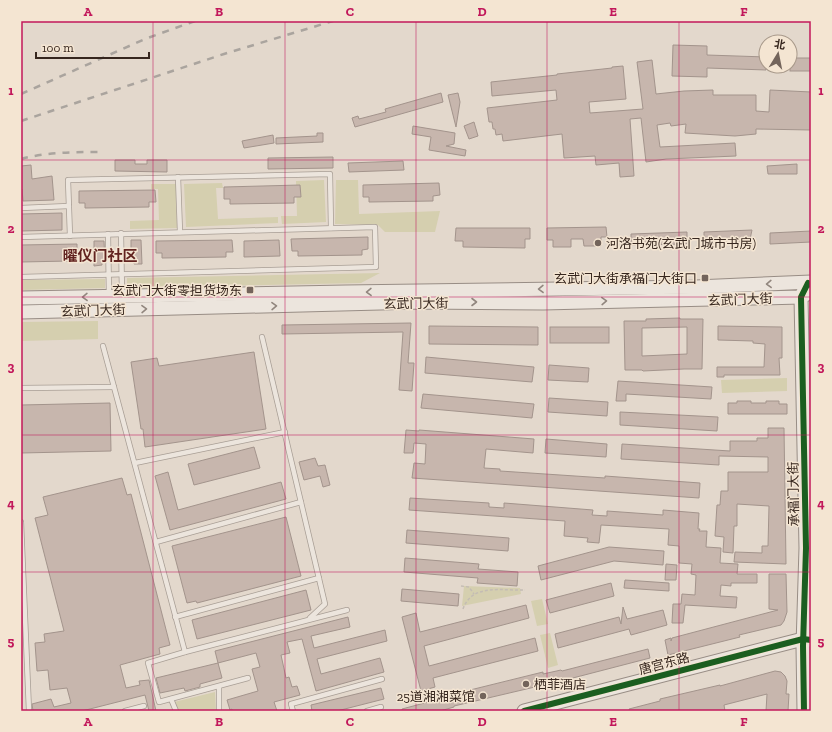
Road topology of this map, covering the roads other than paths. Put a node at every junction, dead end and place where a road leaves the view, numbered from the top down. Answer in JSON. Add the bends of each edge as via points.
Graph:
{"nodes":[{"id":1,"x":178,"y":177,"type":"junction"},
{"id":2,"x":69,"y":206,"type":"junction"},
{"id":3,"x":21,"y":208,"type":"edge"},
{"id":4,"x":331,"y":228,"type":"junction"},
{"id":5,"x":180,"y":232,"type":"junction"},
{"id":6,"x":108,"y":234,"type":"junction"},
{"id":7,"x":121,"y":234,"type":"junction"},
{"id":8,"x":70,"y":236,"type":"junction"},
{"id":9,"x":21,"y":237,"type":"edge"},
{"id":10,"x":109,"y":274,"type":"junction"},
{"id":11,"x":122,"y":274,"type":"junction"},
{"id":12,"x":21,"y":277,"type":"edge"},
{"id":13,"x":808,"y":288,"type":"edge"},
{"id":14,"x":21,"y":298,"type":"edge"},
{"id":15,"x":109,"y":303,"type":"junction"},
{"id":16,"x":122,"y":303,"type":"junction"},
{"id":17,"x":21,"y":312,"type":"edge"},
{"id":18,"x":262,"y":337,"type":"dead end"},
{"id":19,"x":103,"y":346,"type":"dead end"},
{"id":20,"x":114,"y":387,"type":"junction"},
{"id":21,"x":21,"y":388,"type":"edge"},
{"id":22,"x":285,"y":432,"type":"junction"},
{"id":23,"x":135,"y":463,"type":"junction"},
{"id":24,"x":301,"y":502,"type":"junction"},
{"id":25,"x":21,"y":522,"type":"edge"},
{"id":26,"x":156,"y":542,"type":"junction"},
{"id":27,"x":21,"y":544,"type":"edge"},
{"id":28,"x":22,"y":578,"type":"edge"},
{"id":29,"x":319,"y":578,"type":"junction"},
{"id":30,"x":23,"y":609,"type":"edge"},
{"id":31,"x":347,"y":610,"type":"dead end"},
{"id":32,"x":176,"y":617,"type":"junction"},
{"id":33,"x":309,"y":619,"type":"junction"},
{"id":34,"x":23,"y":636,"type":"edge"},
{"id":35,"x":807,"y":642,"type":"edge"},
{"id":36,"x":185,"y":652,"type":"junction"},
{"id":37,"x":248,"y":678,"type":"dead end"},
{"id":38,"x":382,"y":679,"type":"dead end"},
{"id":39,"x":219,"y":687,"type":"junction"},
{"id":40,"x":170,"y":699,"type":"junction"},
{"id":41,"x":144,"y":706,"type":"dead end"},
{"id":42,"x":381,"y":707,"type":"dead end"},
{"id":43,"x":29,"y":711,"type":"edge"},
{"id":44,"x":125,"y":711,"type":"edge"},
{"id":45,"x":176,"y":711,"type":"edge"},
{"id":46,"x":219,"y":711,"type":"edge"},
{"id":47,"x":293,"y":711,"type":"edge"},
{"id":48,"x":367,"y":711,"type":"edge"},
{"id":49,"x":524,"y":711,"type":"edge"},
{"id":50,"x":556,"y":711,"type":"edge"},
{"id":51,"x":804,"y":711,"type":"edge"}],
"edges":[{"from":1,"to":2,"type":"lane","via":[[68,180]]},
{"from":1,"to":4,"type":"lane","via":[[330,174]]},
{"from":1,"to":5,"type":"lane"},
{"from":2,"to":3,"type":"lane"},
{"from":2,"to":8,"type":"lane"},
{"from":4,"to":5,"type":"lane"},
{"from":4,"to":11,"type":"lane","via":[[375,227],[376,267]]},
{"from":5,"to":7,"type":"lane"},
{"from":6,"to":7,"type":"lane"},
{"from":6,"to":8,"type":"lane"},
{"from":6,"to":10,"type":"lane"},
{"from":7,"to":11,"type":"lane"},
{"from":8,"to":9,"type":"lane"},
{"from":10,"to":11,"type":"lane"},
{"from":10,"to":12,"type":"lane"},
{"from":10,"to":15,"type":"lane"},
{"from":11,"to":16,"type":"lane"},
{"from":13,"to":16,"type":"street","name":"玄武门大街","via":[[696,287]]},
{"from":13,"to":35,"type":"street","name":"承福门大街"},
{"from":15,"to":14,"type":"street","name":"玄武门大街","one_way":true},
{"from":15,"to":16,"type":"street","name":"玄武门大街"},
{"from":15,"to":17,"type":"street","name":"玄武门大街"},
{"from":18,"to":22,"type":"lane"},
{"from":19,"to":20,"type":"lane"},
{"from":20,"to":21,"type":"lane"},
{"from":20,"to":23,"type":"lane"},
{"from":22,"to":23,"type":"lane"},
{"from":22,"to":24,"type":"lane"},
{"from":23,"to":26,"type":"lane"},
{"from":24,"to":26,"type":"lane"},
{"from":24,"to":29,"type":"lane"},
{"from":25,"to":27,"type":"lane"},
{"from":26,"to":32,"type":"lane"},
{"from":27,"to":28,"type":"lane"},
{"from":28,"to":30,"type":"lane"},
{"from":29,"to":32,"type":"lane"},
{"from":29,"to":33,"type":"lane","via":[[325,604]]},
{"from":30,"to":34,"type":"lane"},
{"from":31,"to":33,"type":"lane"},
{"from":32,"to":36,"type":"lane"},
{"from":33,"to":36,"type":"lane"},
{"from":34,"to":43,"type":"lane"},
{"from":35,"to":49,"type":"street","name":"唐宫东路"},
{"from":35,"to":50,"type":"street","name":"唐宫东路"},
{"from":35,"to":51,"type":"street","name":"承福门大街"},
{"from":36,"to":40,"type":"lane","via":[[148,663],[158,702]]},
{"from":37,"to":39,"type":"lane"},
{"from":38,"to":47,"type":"lane","via":[[291,704]]},
{"from":39,"to":40,"type":"lane"},
{"from":39,"to":46,"type":"lane"},
{"from":40,"to":45,"type":"lane"},
{"from":41,"to":44,"type":"lane"},
{"from":42,"to":48,"type":"lane"}]}
